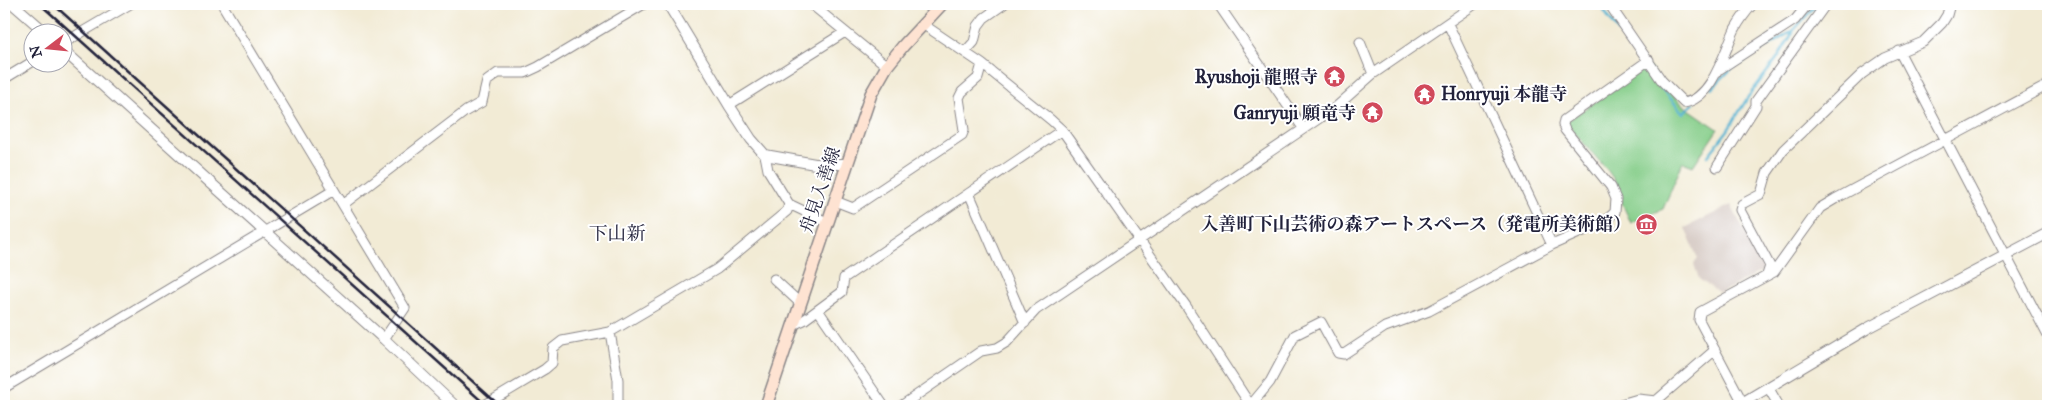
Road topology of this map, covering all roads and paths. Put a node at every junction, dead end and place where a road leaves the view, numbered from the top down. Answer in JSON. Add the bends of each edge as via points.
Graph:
{"nodes":[{"id":1,"x":13,"y":4,"type":"edge"},
{"id":2,"x":130,"y":4,"type":"edge"},
{"id":3,"x":222,"y":4,"type":"edge"},
{"id":4,"x":644,"y":4,"type":"edge"},
{"id":5,"x":668,"y":4,"type":"edge"},
{"id":6,"x":811,"y":4,"type":"edge"},
{"id":7,"x":942,"y":4,"type":"edge"},
{"id":8,"x":1004,"y":4,"type":"edge"},
{"id":9,"x":1218,"y":4,"type":"edge"},
{"id":10,"x":1475,"y":4,"type":"edge"},
{"id":11,"x":1609,"y":4,"type":"edge"},
{"id":12,"x":1752,"y":4,"type":"edge"},
{"id":13,"x":1808,"y":4,"type":"edge"},
{"id":14,"x":1826,"y":4,"type":"edge"},
{"id":15,"x":1950,"y":4,"type":"edge"},
{"id":16,"x":34,"y":22,"type":"edge"},
{"id":17,"x":1448,"y":24,"type":"junction"},
{"id":18,"x":924,"y":25,"type":"junction"},
{"id":19,"x":845,"y":32,"type":"junction"},
{"id":20,"x":72,"y":38,"type":"edge"},
{"id":21,"x":1360,"y":42,"type":"dead end"},
{"id":22,"x":1900,"y":51,"type":"junction"},
{"id":23,"x":965,"y":52,"type":"junction"},
{"id":24,"x":72,"y":58,"type":"edge"},
{"id":25,"x":1649,"y":60,"type":"junction"},
{"id":26,"x":982,"y":64,"type":"junction"},
{"id":27,"x":887,"y":66,"type":"junction"},
{"id":28,"x":22,"y":68,"type":"edge"},
{"id":29,"x":1720,"y":69,"type":"junction"},
{"id":30,"x":1373,"y":74,"type":"junction"},
{"id":31,"x":4,"y":79,"type":"edge"},
{"id":32,"x":2048,"y":85,"type":"edge"},
{"id":33,"x":729,"y":105,"type":"junction"},
{"id":34,"x":1303,"y":128,"type":"junction"},
{"id":35,"x":1062,"y":130,"type":"junction"},
{"id":36,"x":1946,"y":139,"type":"junction"},
{"id":37,"x":765,"y":155,"type":"junction"},
{"id":38,"x":847,"y":164,"type":"junction"},
{"id":39,"x":1717,"y":167,"type":"dead end"},
{"id":40,"x":334,"y":190,"type":"junction"},
{"id":41,"x":968,"y":193,"type":"junction"},
{"id":42,"x":834,"y":201,"type":"junction"},
{"id":43,"x":344,"y":204,"type":"junction"},
{"id":44,"x":789,"y":204,"type":"junction"},
{"id":45,"x":828,"y":222,"type":"junction"},
{"id":46,"x":266,"y":231,"type":"junction"},
{"id":47,"x":2048,"y":233,"type":"edge"},
{"id":48,"x":1139,"y":239,"type":"junction"},
{"id":49,"x":1552,"y":245,"type":"junction"},
{"id":50,"x":2006,"y":256,"type":"junction"},
{"id":51,"x":1768,"y":275,"type":"junction"},
{"id":52,"x":774,"y":279,"type":"dead end"},
{"id":53,"x":800,"y":303,"type":"junction"},
{"id":54,"x":818,"y":310,"type":"junction"},
{"id":55,"x":1025,"y":323,"type":"junction"},
{"id":56,"x":793,"y":325,"type":"junction"},
{"id":57,"x":610,"y":332,"type":"junction"},
{"id":58,"x":2048,"y":336,"type":"edge"},
{"id":59,"x":384,"y":339,"type":"junction"},
{"id":60,"x":1715,"y":350,"type":"junction"},
{"id":61,"x":1768,"y":387,"type":"junction"},
{"id":62,"x":4,"y":388,"type":"edge"},
{"id":63,"x":1740,"y":404,"type":"edge"},
{"id":64,"x":455,"y":406,"type":"edge"},
{"id":65,"x":483,"y":406,"type":"edge"},
{"id":66,"x":618,"y":406,"type":"edge"},
{"id":67,"x":766,"y":406,"type":"edge"},
{"id":68,"x":884,"y":406,"type":"edge"},
{"id":69,"x":901,"y":406,"type":"edge"},
{"id":70,"x":1251,"y":406,"type":"edge"},
{"id":71,"x":1614,"y":406,"type":"edge"},
{"id":72,"x":1779,"y":406,"type":"edge"}],
"edges":[{"from":1,"to":16,"type":"street"},
{"from":2,"to":20,"type":"street"},
{"from":3,"to":40,"type":"street"},
{"from":4,"to":43,"type":"street","via":[[538,67],[525,72],[498,72],[487,81],[482,102]]},
{"from":5,"to":33,"type":"street"},
{"from":6,"to":19,"type":"street"},
{"from":7,"to":18,"type":"main road","name":"舟見入善線"},
{"from":8,"to":23,"type":"street","via":[[984,18],[974,42]]},
{"from":9,"to":34,"type":"street"},
{"from":10,"to":17,"type":"street"},
{"from":11,"to":25,"type":"street"},
{"from":12,"to":29,"type":"street","via":[[1726,47]]},
{"from":13,"to":29,"type":"street","via":[[1788,25]]},
{"from":14,"to":39,"type":"street","via":[[1756,101],[1756,106]]},
{"from":15,"to":22,"type":"street","via":[[1942,23],[1923,42]]},
{"from":17,"to":30,"type":"street"},
{"from":17,"to":49,"type":"street"},
{"from":18,"to":23,"type":"street"},
{"from":18,"to":27,"type":"main road","name":"舟見入善線"},
{"from":19,"to":27,"type":"street"},
{"from":19,"to":33,"type":"street"},
{"from":21,"to":30,"type":"street"},
{"from":22,"to":36,"type":"street"},
{"from":22,"to":51,"type":"street","via":[[1862,74],[1819,114],[1783,150],[1767,173],[1761,194],[1742,204],[1740,210],[1770,266]]},
{"from":23,"to":26,"type":"street"},
{"from":24,"to":46,"type":"street"},
{"from":25,"to":29,"type":"street","via":[[1662,81],[1684,103],[1691,102],[1705,89]]},
{"from":25,"to":49,"type":"street","via":[[1564,120],[1565,130],[1611,187],[1616,199],[1615,212],[1604,222]]},
{"from":26,"to":35,"type":"street"},
{"from":26,"to":42,"type":"street","via":[[978,78],[959,98],[962,135],[853,208]]},
{"from":27,"to":38,"type":"main road","name":"舟見入善線","via":[[871,94]]},
{"from":28,"to":31,"type":"street"},
{"from":30,"to":34,"type":"street","via":[[1336,107]]},
{"from":32,"to":36,"type":"street"},
{"from":33,"to":37,"type":"street"},
{"from":34,"to":48,"type":"street"},
{"from":35,"to":41,"type":"street"},
{"from":35,"to":48,"type":"street"},
{"from":36,"to":50,"type":"street"},
{"from":36,"to":51,"type":"street","via":[[1820,208],[1774,272]]},
{"from":37,"to":38,"type":"street","via":[[815,164]]},
{"from":37,"to":44,"type":"street","via":[[768,170]]},
{"from":38,"to":42,"type":"main road","name":"舟見入善線"},
{"from":40,"to":43,"type":"street"},
{"from":40,"to":46,"type":"street"},
{"from":41,"to":54,"type":"street","via":[[844,278],[842,292]]},
{"from":41,"to":55,"type":"street"},
{"from":42,"to":45,"type":"main road","name":"舟見入善線"},
{"from":43,"to":59,"type":"street","via":[[405,308]]},
{"from":44,"to":45,"type":"street"},
{"from":44,"to":57,"type":"street","via":[[787,211],[717,269]]},
{"from":45,"to":53,"type":"main road","name":"舟見入善線"},
{"from":46,"to":59,"type":"street"},
{"from":46,"to":62,"type":"street"},
{"from":47,"to":50,"type":"street"},
{"from":48,"to":55,"type":"street","via":[[1036,310]]},
{"from":48,"to":70,"type":"street"},
{"from":49,"to":70,"type":"street","via":[[1429,311],[1385,327],[1344,354],[1338,353],[1321,322],[1295,335],[1270,382]]},
{"from":50,"to":58,"type":"street"},
{"from":50,"to":61,"type":"street","via":[[1868,328]]},
{"from":51,"to":60,"type":"street","via":[[1700,312],[1699,320]]},
{"from":52,"to":53,"type":"street"},
{"from":53,"to":56,"type":"main road","name":"舟見入善線"},
{"from":54,"to":56,"type":"street"},
{"from":54,"to":68,"type":"street"},
{"from":55,"to":69,"type":"street","via":[[1006,342],[997,348],[980,351]]},
{"from":56,"to":67,"type":"main road","name":"舟見入善線"},
{"from":57,"to":65,"type":"street","via":[[562,340],[553,348],[552,363],[545,369]]},
{"from":57,"to":66,"type":"street","via":[[618,380]]},
{"from":59,"to":64,"type":"street"},
{"from":60,"to":63,"type":"street"},
{"from":60,"to":71,"type":"street","via":[[1656,401],[1638,399]]},
{"from":61,"to":63,"type":"street"},
{"from":61,"to":72,"type":"street"}]}
